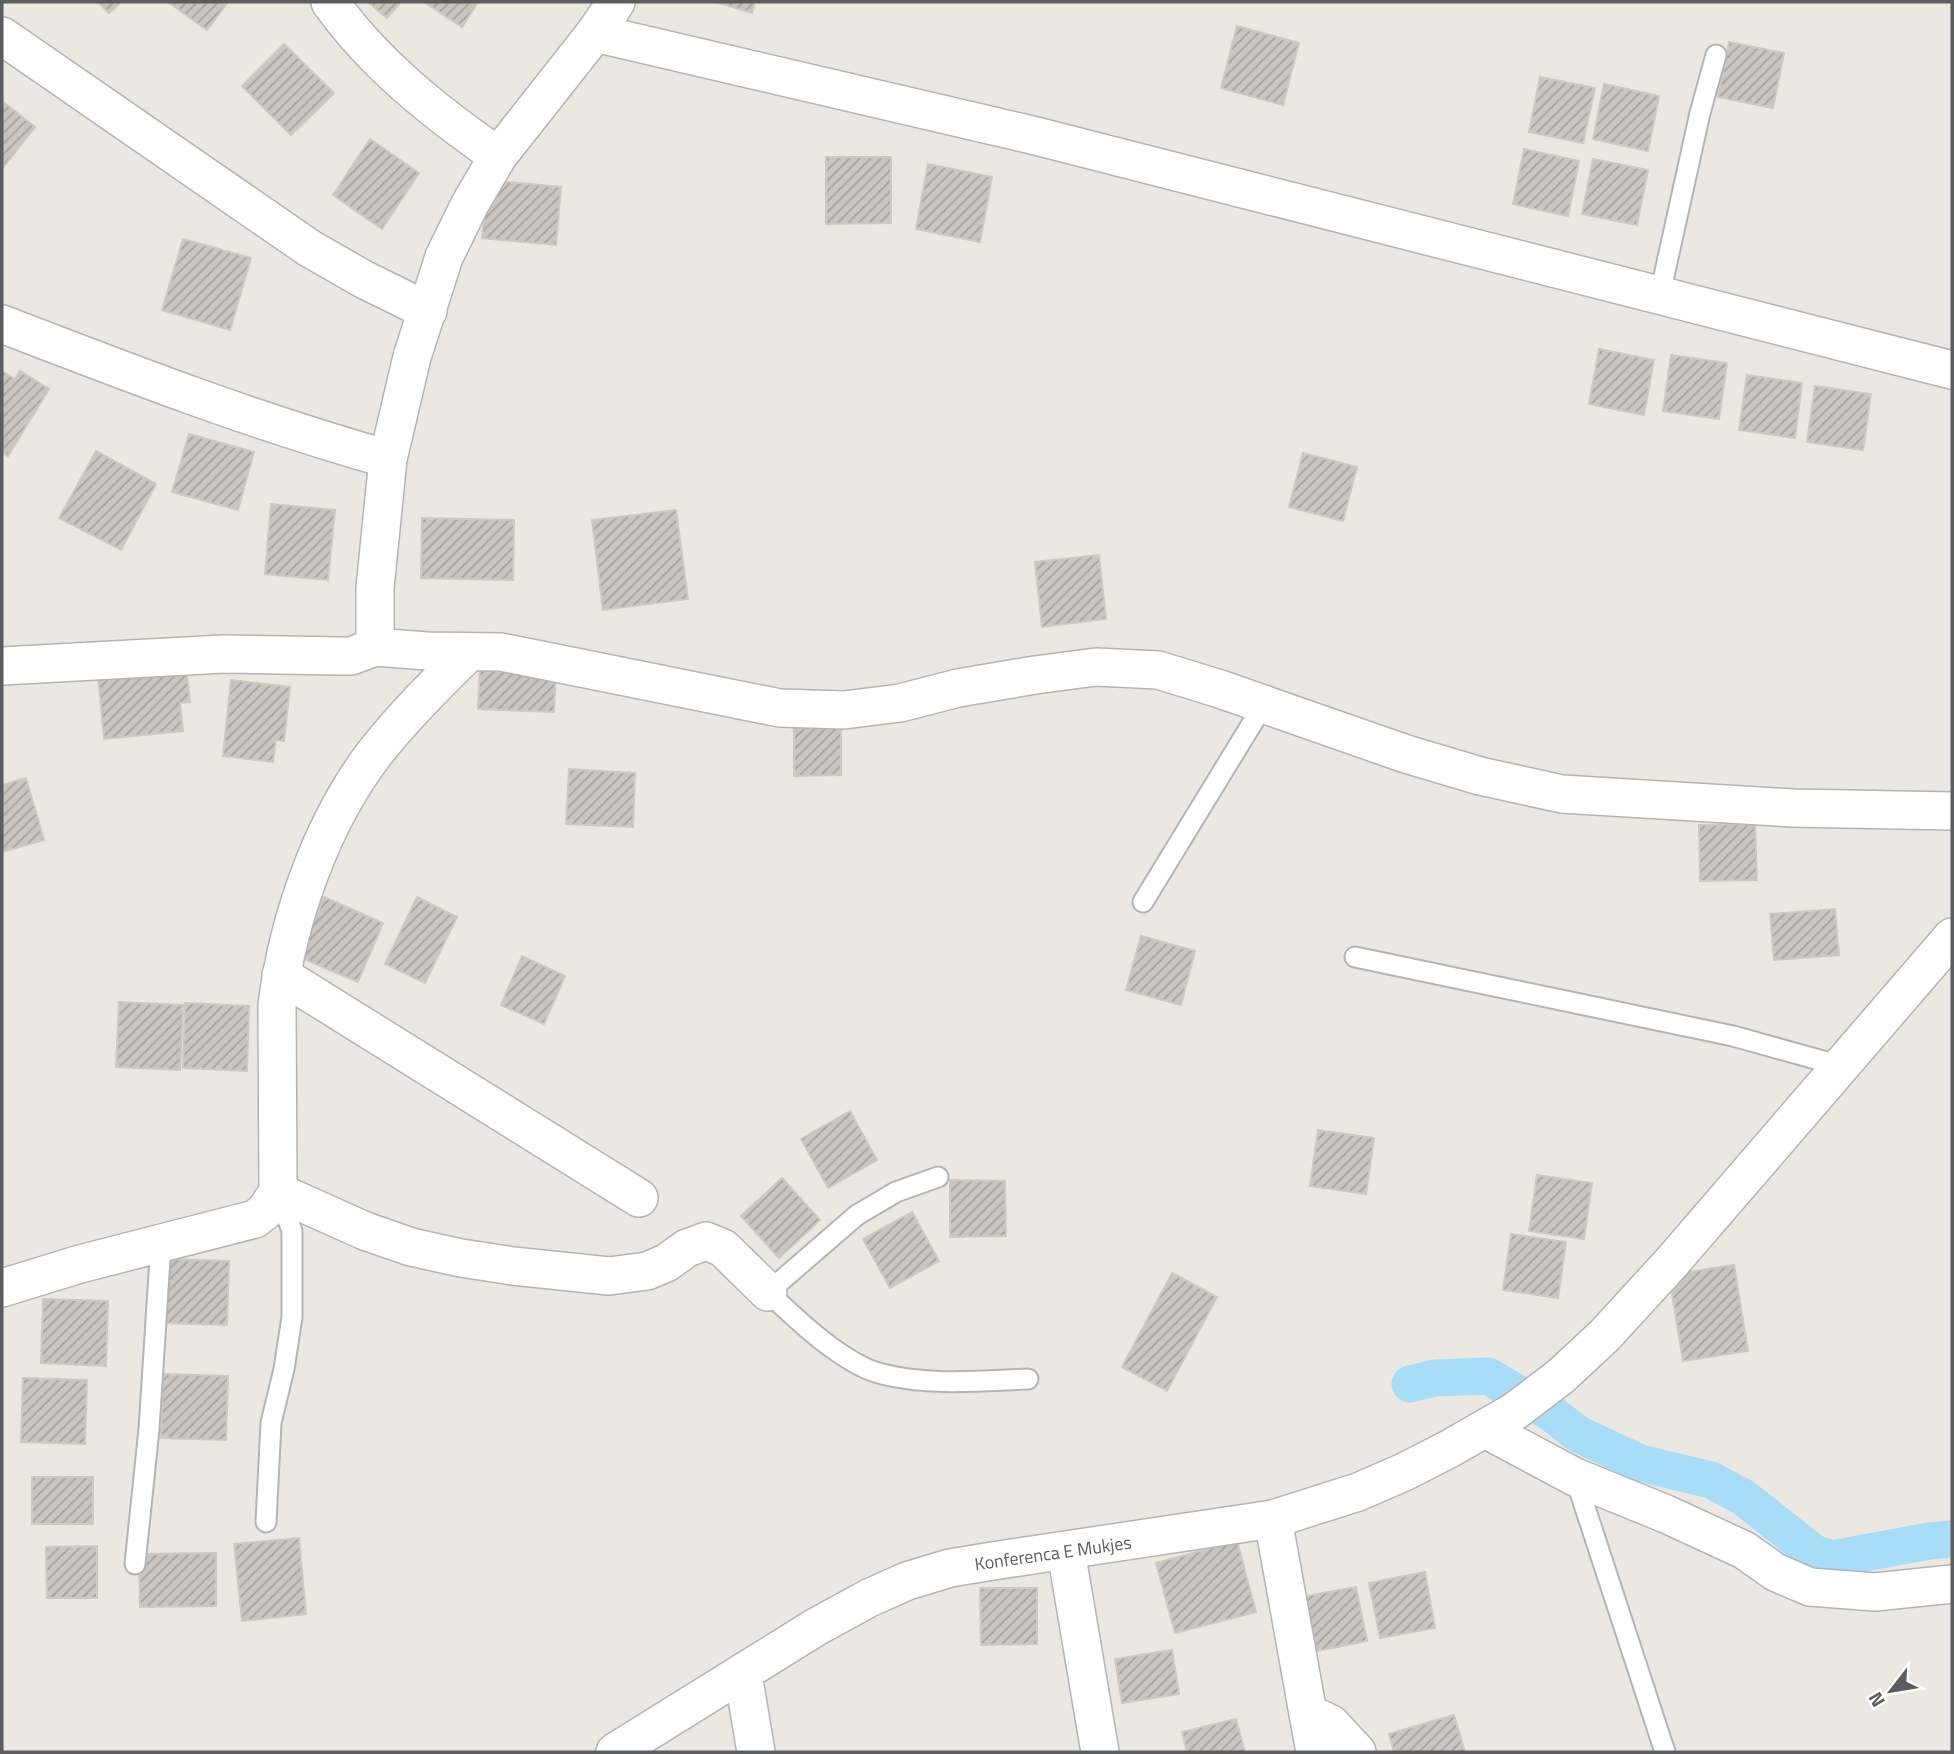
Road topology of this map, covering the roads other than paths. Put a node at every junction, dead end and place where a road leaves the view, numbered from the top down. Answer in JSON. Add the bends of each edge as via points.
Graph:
{"nodes":[{"id":1,"x":330,"y":2,"type":"edge"},
{"id":2,"x":616,"y":2,"type":"edge"},
{"id":3,"x":595,"y":33,"type":"junction"},
{"id":4,"x":2,"y":36,"type":"edge"},
{"id":5,"x":1716,"y":55,"type":"dead end"},
{"id":6,"x":498,"y":156,"type":"junction"},
{"id":7,"x":1660,"y":294,"type":"junction"},
{"id":8,"x":428,"y":311,"type":"junction"},
{"id":9,"x":2,"y":324,"type":"edge"},
{"id":10,"x":1952,"y":370,"type":"edge"},
{"id":11,"x":388,"y":458,"type":"junction"},
{"id":12,"x":375,"y":647,"type":"junction"},
{"id":13,"x":468,"y":652,"type":"junction"},
{"id":14,"x":2,"y":666,"type":"edge"},
{"id":15,"x":1264,"y":704,"type":"junction"},
{"id":16,"x":1952,"y":811,"type":"edge"},
{"id":17,"x":1143,"y":902,"type":"dead end"},
{"id":18,"x":1952,"y":937,"type":"edge"},
{"id":19,"x":1355,"y":957,"type":"dead end"},
{"id":20,"x":281,"y":975,"type":"junction"},
{"id":21,"x":1841,"y":1066,"type":"junction"},
{"id":22,"x":938,"y":1177,"type":"dead end"},
{"id":23,"x":278,"y":1192,"type":"junction"},
{"id":24,"x":639,"y":1198,"type":"dead end"},
{"id":25,"x":160,"y":1243,"type":"junction"},
{"id":26,"x":2,"y":1288,"type":"edge"},
{"id":27,"x":768,"y":1292,"type":"junction"},
{"id":28,"x":1028,"y":1379,"type":"dead end"},
{"id":29,"x":1500,"y":1420,"type":"junction"},
{"id":30,"x":1575,"y":1477,"type":"junction"},
{"id":31,"x":1273,"y":1519,"type":"junction"},
{"id":32,"x":266,"y":1522,"type":"dead end"},
{"id":33,"x":1066,"y":1551,"type":"junction"},
{"id":34,"x":135,"y":1564,"type":"dead end"},
{"id":35,"x":1952,"y":1584,"type":"edge"},
{"id":36,"x":743,"y":1674,"type":"junction"},
{"id":37,"x":1308,"y":1713,"type":"junction"},
{"id":38,"x":615,"y":1752,"type":"edge"},
{"id":39,"x":756,"y":1752,"type":"edge"},
{"id":40,"x":1100,"y":1752,"type":"edge"},
{"id":41,"x":1315,"y":1752,"type":"edge"},
{"id":42,"x":1357,"y":1752,"type":"edge"},
{"id":43,"x":1665,"y":1752,"type":"edge"}],
"edges":[{"from":1,"to":6,"type":"street","via":[[409,88]]},
{"from":2,"to":3,"type":"street"},
{"from":3,"to":6,"type":"street"},
{"from":3,"to":7,"type":"street","via":[[1037,136]]},
{"from":4,"to":8,"type":"street","via":[[309,248]]},
{"from":5,"to":7,"type":"lane"},
{"from":6,"to":8,"type":"street","via":[[444,257]]},
{"from":7,"to":10,"type":"street"},
{"from":8,"to":11,"type":"street"},
{"from":9,"to":11,"type":"street","via":[[262,421]]},
{"from":11,"to":12,"type":"street","via":[[375,588]]},
{"from":12,"to":13,"type":"street"},
{"from":12,"to":14,"type":"street","via":[[351,656],[223,654]]},
{"from":13,"to":15,"type":"street","via":[[501,652],[780,708],[844,710],[900,703],[958,688],[1096,667],[1158,670]]},
{"from":13,"to":20,"type":"street","via":[[374,755],[340,806],[301,901]]},
{"from":15,"to":16,"type":"street","via":[[1480,776],[1562,793],[1793,808]]},
{"from":15,"to":17,"type":"lane"},
{"from":18,"to":21,"type":"street","name":"Konferenca E Mukjes"},
{"from":19,"to":21,"type":"lane","via":[[1733,1036]]},
{"from":20,"to":23,"type":"street","via":[[277,1005]]},
{"from":20,"to":24,"type":"street"},
{"from":21,"to":29,"type":"street","name":"Konferenca E Mukjes","via":[[1605,1335],[1561,1376]]},
{"from":22,"to":27,"type":"lane","via":[[895,1192],[857,1215]]},
{"from":23,"to":25,"type":"street","via":[[255,1219]]},
{"from":23,"to":27,"type":"street","via":[[411,1247],[513,1266],[609,1276],[648,1271],[706,1241],[723,1248]]},
{"from":23,"to":32,"type":"lane","via":[[292,1231],[292,1317],[271,1423]]},
{"from":25,"to":26,"type":"street"},
{"from":25,"to":34,"type":"lane"},
{"from":27,"to":28,"type":"lane","via":[[845,1357],[880,1374],[945,1383]]},
{"from":29,"to":30,"type":"street"},
{"from":29,"to":31,"type":"street","name":"Konferenca E Mukjes","via":[[1358,1492]]},
{"from":30,"to":35,"type":"street","via":[[1744,1550],[1775,1572],[1810,1587],[1875,1592]]},
{"from":30,"to":43,"type":"lane"},
{"from":31,"to":33,"type":"street","name":"Konferenca E Mukjes"},
{"from":31,"to":37,"type":"street"},
{"from":33,"to":36,"type":"street","name":"Konferenca E Mukjes","via":[[950,1568],[907,1581],[816,1627]]},
{"from":33,"to":40,"type":"street"},
{"from":36,"to":38,"type":"street","name":"Konferenca E Mukjes"},
{"from":36,"to":39,"type":"street"},
{"from":37,"to":41,"type":"street"},
{"from":37,"to":42,"type":"street","via":[[1331,1724]]}]}
